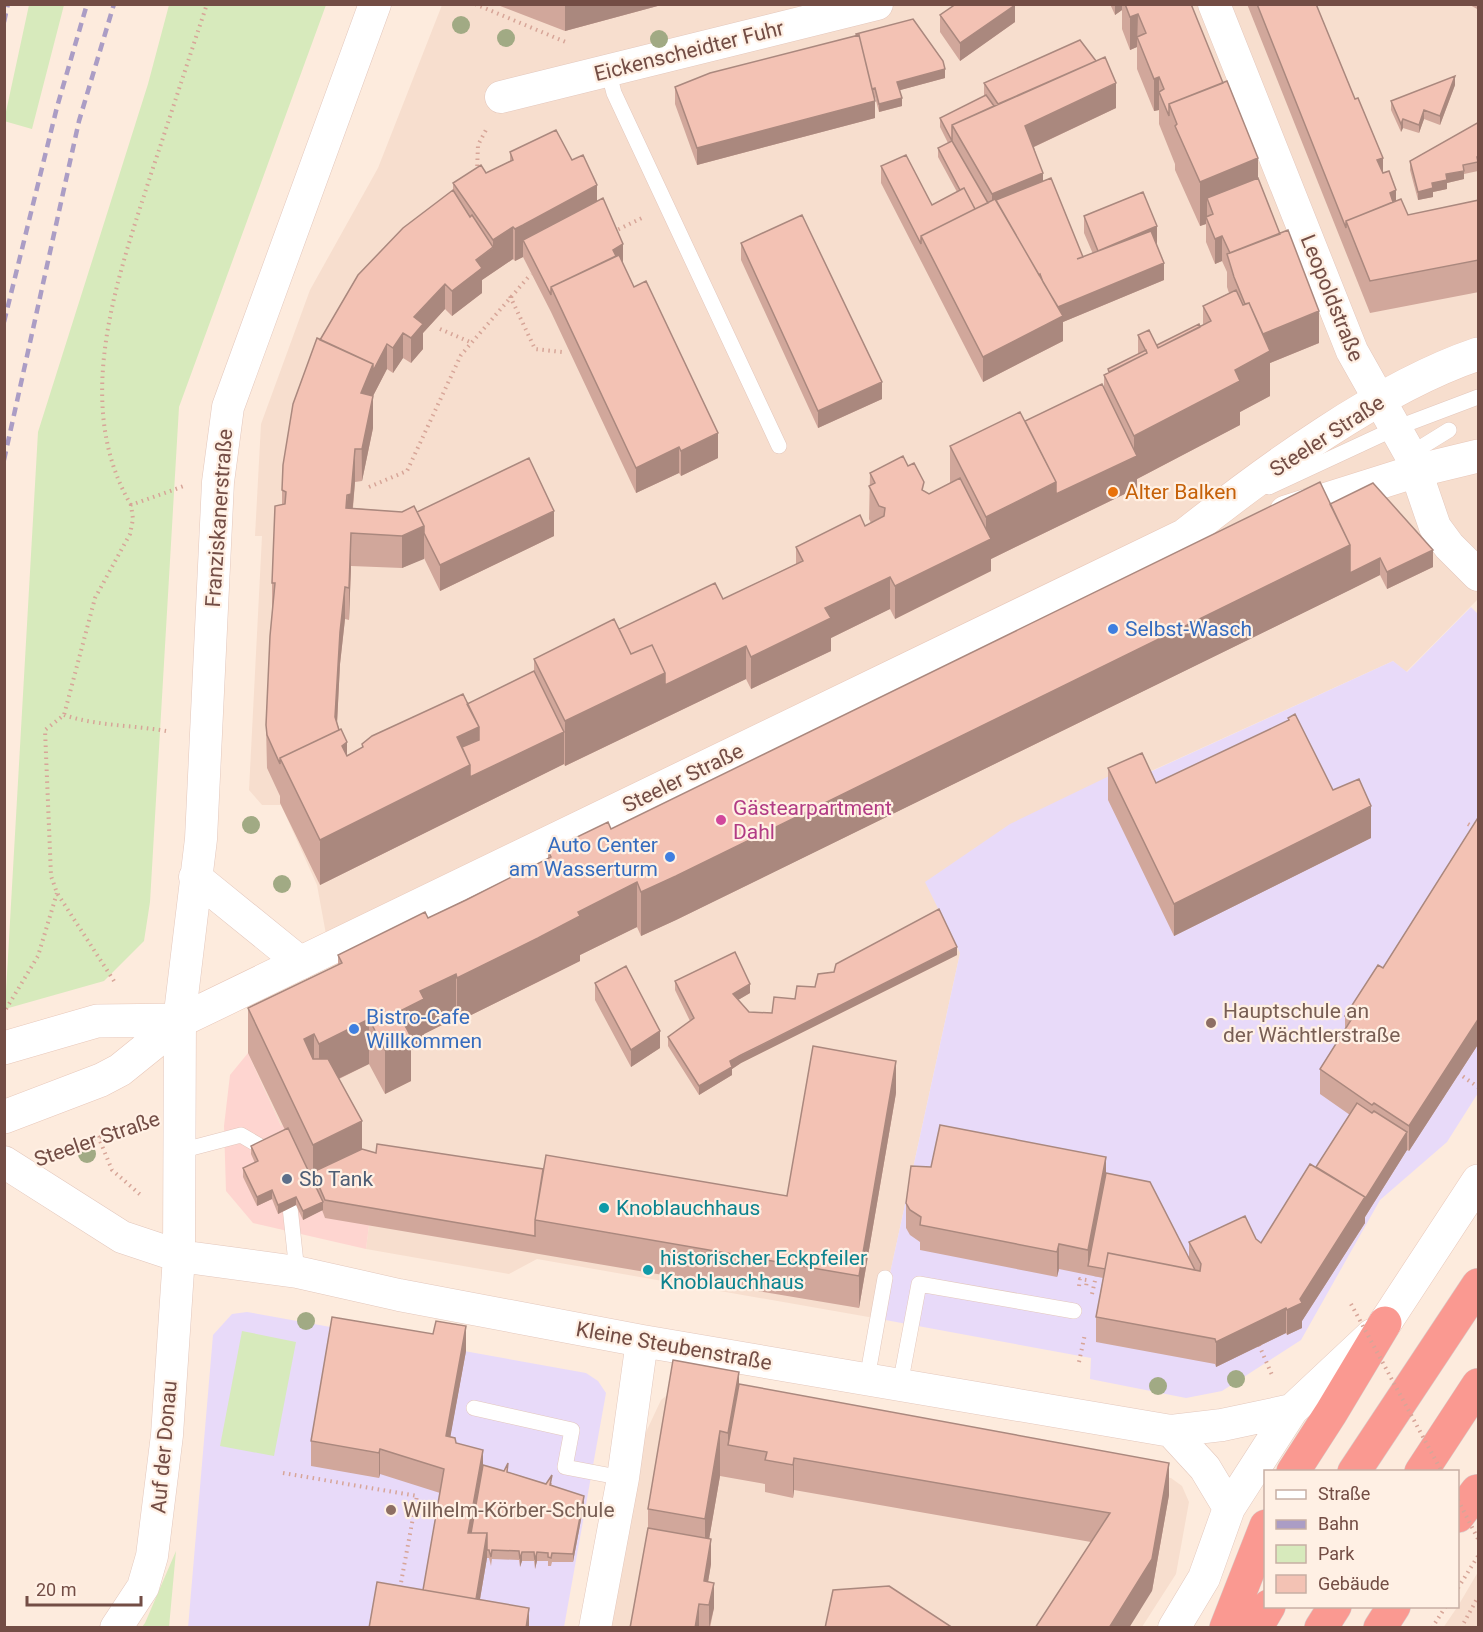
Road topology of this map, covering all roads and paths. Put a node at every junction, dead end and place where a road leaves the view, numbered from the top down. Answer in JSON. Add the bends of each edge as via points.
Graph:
{"nodes":[{"id":1,"x":207,"y":4,"type":"edge"},
{"id":2,"x":375,"y":4,"type":"edge"},
{"id":3,"x":475,"y":4,"type":"edge"},
{"id":4,"x":877,"y":4,"type":"edge"},
{"id":5,"x":1214,"y":4,"type":"edge"},
{"id":6,"x":545,"y":32,"type":"dead end"},
{"id":7,"x":608,"y":70,"type":"junction"},
{"id":8,"x":501,"y":97,"type":"joint"},
{"id":9,"x":477,"y":176,"type":"edge"},
{"id":10,"x":666,"y":206,"type":"junction"},
{"id":11,"x":611,"y":233,"type":"edge"},
{"id":12,"x":531,"y":274,"type":"edge"},
{"id":13,"x":510,"y":296,"type":"junction"},
{"id":14,"x":440,"y":329,"type":"dead end"},
{"id":15,"x":470,"y":342,"type":"junction"},
{"id":16,"x":562,"y":352,"type":"dead end"},
{"id":17,"x":1479,"y":354,"type":"edge"},
{"id":18,"x":1479,"y":397,"type":"edge"},
{"id":19,"x":1449,"y":430,"type":"dead end"},
{"id":20,"x":1400,"y":439,"type":"junction"},
{"id":21,"x":779,"y":446,"type":"dead end"},
{"id":22,"x":1479,"y":456,"type":"edge"},
{"id":23,"x":218,"y":482,"type":"junction"},
{"id":24,"x":369,"y":487,"type":"dead end"},
{"id":25,"x":131,"y":505,"type":"junction"},
{"id":26,"x":1185,"y":535,"type":"junction"},
{"id":27,"x":1479,"y":575,"type":"edge"},
{"id":28,"x":64,"y":715,"type":"junction"},
{"id":29,"x":166,"y":731,"type":"dead end"},
{"id":30,"x":1468,"y":824,"type":"dead end"},
{"id":31,"x":1479,"y":830,"type":"edge"},
{"id":32,"x":195,"y":878,"type":"junction"},
{"id":33,"x":57,"y":892,"type":"junction"},
{"id":34,"x":301,"y":963,"type":"junction"},
{"id":35,"x":114,"y":981,"type":"dead end"},
{"id":36,"x":4,"y":1013,"type":"edge"},
{"id":37,"x":182,"y":1020,"type":"junction"},
{"id":38,"x":4,"y":1048,"type":"edge"},
{"id":39,"x":1458,"y":1073,"type":"edge"},
{"id":40,"x":1479,"y":1087,"type":"edge"},
{"id":41,"x":181,"y":1111,"type":"junction"},
{"id":42,"x":4,"y":1117,"type":"edge"},
{"id":43,"x":98,"y":1136,"type":"junction"},
{"id":44,"x":265,"y":1149,"type":"edge"},
{"id":45,"x":180,"y":1151,"type":"junction"},
{"id":46,"x":9,"y":1164,"type":"edge"},
{"id":47,"x":1479,"y":1181,"type":"edge"},
{"id":48,"x":147,"y":1200,"type":"dead end"},
{"id":49,"x":290,"y":1207,"type":"edge"},
{"id":50,"x":179,"y":1256,"type":"junction"},
{"id":51,"x":297,"y":1272,"type":"junction"},
{"id":52,"x":885,"y":1278,"type":"dead end"},
{"id":53,"x":1479,"y":1285,"type":"edge"},
{"id":54,"x":1352,"y":1304,"type":"dead end"},
{"id":55,"x":1074,"y":1311,"type":"dead end"},
{"id":56,"x":1385,"y":1323,"type":"junction"},
{"id":57,"x":642,"y":1341,"type":"junction"},
{"id":58,"x":1259,"y":1345,"type":"edge"},
{"id":59,"x":1272,"y":1375,"type":"dead end"},
{"id":60,"x":867,"y":1379,"type":"junction"},
{"id":61,"x":900,"y":1385,"type":"junction"},
{"id":62,"x":1479,"y":1385,"type":"edge"},
{"id":63,"x":474,"y":1408,"type":"dead end"},
{"id":64,"x":1292,"y":1410,"type":"junction"},
{"id":65,"x":1171,"y":1431,"type":"junction"},
{"id":66,"x":1294,"y":1470,"type":"edge"},
{"id":67,"x":1355,"y":1470,"type":"edge"},
{"id":68,"x":1422,"y":1470,"type":"edge"},
{"id":69,"x":1441,"y":1470,"type":"edge"},
{"id":70,"x":283,"y":1473,"type":"dead end"},
{"id":71,"x":623,"y":1478,"type":"junction"},
{"id":72,"x":1470,"y":1497,"type":"edge"},
{"id":73,"x":1229,"y":1508,"type":"junction"},
{"id":74,"x":1264,"y":1531,"type":"edge"},
{"id":75,"x":1479,"y":1539,"type":"edge"},
{"id":76,"x":1479,"y":1556,"type":"edge"},
{"id":77,"x":1459,"y":1586,"type":"edge"},
{"id":78,"x":399,"y":1590,"type":"edge"},
{"id":79,"x":1479,"y":1598,"type":"edge"},
{"id":80,"x":1268,"y":1608,"type":"edge"},
{"id":81,"x":1334,"y":1608,"type":"edge"},
{"id":82,"x":1393,"y":1608,"type":"edge"},
{"id":83,"x":1445,"y":1608,"type":"edge"},
{"id":84,"x":116,"y":1628,"type":"edge"},
{"id":85,"x":596,"y":1628,"type":"edge"},
{"id":86,"x":1174,"y":1628,"type":"edge"},
{"id":87,"x":1226,"y":1628,"type":"edge"},
{"id":88,"x":1257,"y":1628,"type":"edge"},
{"id":89,"x":1321,"y":1628,"type":"edge"},
{"id":90,"x":1380,"y":1628,"type":"edge"},
{"id":91,"x":1432,"y":1628,"type":"edge"},
{"id":92,"x":1461,"y":1628,"type":"edge"}],
"edges":[{"from":1,"to":25,"type":"path","via":[[142,201],[104,352],[104,427],[108,451]]},
{"from":2,"to":23,"type":"street","name":"Franziskanerstraße","via":[[228,407]]},
{"from":3,"to":6,"type":"path"},
{"from":4,"to":7,"type":"street","name":"Eickenscheidter Fuhr"},
{"from":5,"to":20,"type":"street","name":"Leopoldstraße","via":[[1352,351]]},
{"from":7,"to":8,"type":"street","name":"Eickenscheidter Fuhr"},
{"from":7,"to":10,"type":"lane","via":[[614,93]]},
{"from":8,"to":9,"type":"path","via":[[478,146]]},
{"from":10,"to":11,"type":"path"},
{"from":10,"to":21,"type":"lane"},
{"from":12,"to":13,"type":"path"},
{"from":13,"to":15,"type":"path"},
{"from":13,"to":16,"type":"path","via":[[535,348]]},
{"from":14,"to":15,"type":"path"},
{"from":15,"to":24,"type":"path","via":[[407,471]]},
{"from":17,"to":20,"type":"main road","name":"Steeler Straße","via":[[1442,368]]},
{"from":18,"to":20,"type":"lane"},
{"from":19,"to":20,"type":"lane","name":"Steeler Straße"},
{"from":20,"to":22,"type":"main road","name":"Steeler Straße"},
{"from":20,"to":26,"type":"main road","name":"Steeler Straße","via":[[1362,486],[1257,520]]},
{"from":20,"to":26,"type":"main road","name":"Steeler Straße","via":[[1326,433]]},
{"from":20,"to":27,"type":"street","name":"Leopoldstraße","via":[[1435,526]]},
{"from":23,"to":25,"type":"path","via":[[183,486]]},
{"from":23,"to":32,"type":"street","name":"Franziskanerstraße","via":[[201,839]]},
{"from":25,"to":28,"type":"path","via":[[130,534],[95,598]]},
{"from":26,"to":34,"type":"main road","name":"Steeler Straße"},
{"from":28,"to":29,"type":"path","via":[[84,722]]},
{"from":28,"to":33,"type":"path","via":[[45,730],[51,876]]},
{"from":30,"to":31,"type":"path"},
{"from":32,"to":34,"type":"street"},
{"from":32,"to":37,"type":"street","name":"Franziskanerstraße"},
{"from":33,"to":35,"type":"path"},
{"from":33,"to":36,"type":"path","via":[[38,956]]},
{"from":34,"to":37,"type":"main road","name":"Steeler Straße"},
{"from":37,"to":38,"type":"main road","name":"Steeler Straße","via":[[98,1021]]},
{"from":37,"to":41,"type":"street","name":"Auf der Donau"},
{"from":37,"to":42,"type":"main road","name":"Steeler Straße","via":[[120,1070]]},
{"from":39,"to":40,"type":"path"},
{"from":41,"to":43,"type":"path","name":"Steeler Straße"},
{"from":41,"to":45,"type":"street","name":"Auf der Donau"},
{"from":43,"to":46,"type":"path","name":"Steeler Straße"},
{"from":43,"to":48,"type":"path","via":[[112,1170]]},
{"from":44,"to":45,"type":"lane","via":[[241,1135]]},
{"from":45,"to":50,"type":"street","name":"Auf der Donau"},
{"from":46,"to":50,"type":"street","via":[[122,1237]]},
{"from":47,"to":56,"type":"main road"},
{"from":49,"to":51,"type":"lane"},
{"from":50,"to":51,"type":"street","name":"Kleine Steubenstraße"},
{"from":50,"to":84,"type":"street","name":"Auf der Donau","via":[[167,1435],[152,1556],[143,1587]]},
{"from":51,"to":57,"type":"street","name":"Kleine Steubenstraße"},
{"from":52,"to":60,"type":"lane"},
{"from":53,"to":67,"type":"highway"},
{"from":54,"to":69,"type":"path","bridge":true},
{"from":55,"to":61,"type":"lane","via":[[919,1284]]},
{"from":56,"to":64,"type":"street"},
{"from":56,"to":66,"type":"highway"},
{"from":57,"to":60,"type":"street","name":"Kleine Steubenstraße"},
{"from":57,"to":71,"type":"street"},
{"from":58,"to":59,"type":"path"},
{"from":60,"to":61,"type":"street","name":"Kleine Steubenstraße"},
{"from":61,"to":65,"type":"street","name":"Kleine Steubenstraße"},
{"from":62,"to":68,"type":"highway"},
{"from":63,"to":71,"type":"lane","via":[[572,1430],[565,1467]]},
{"from":64,"to":65,"type":"street","name":"Kleine Steubenstraße"},
{"from":64,"to":73,"type":"street"},
{"from":65,"to":73,"type":"street","via":[[1205,1468]]},
{"from":70,"to":78,"type":"path","via":[[417,1496]]},
{"from":71,"to":85,"type":"street"},
{"from":72,"to":75,"type":"path","bridge":true},
{"from":73,"to":86,"type":"street","via":[[1204,1578]]},
{"from":74,"to":87,"type":"highway"},
{"from":76,"to":77,"type":"path"},
{"from":79,"to":92,"type":"path"},
{"from":80,"to":88,"type":"highway"},
{"from":81,"to":89,"type":"highway"},
{"from":82,"to":90,"type":"highway"},
{"from":83,"to":91,"type":"path"}]}
